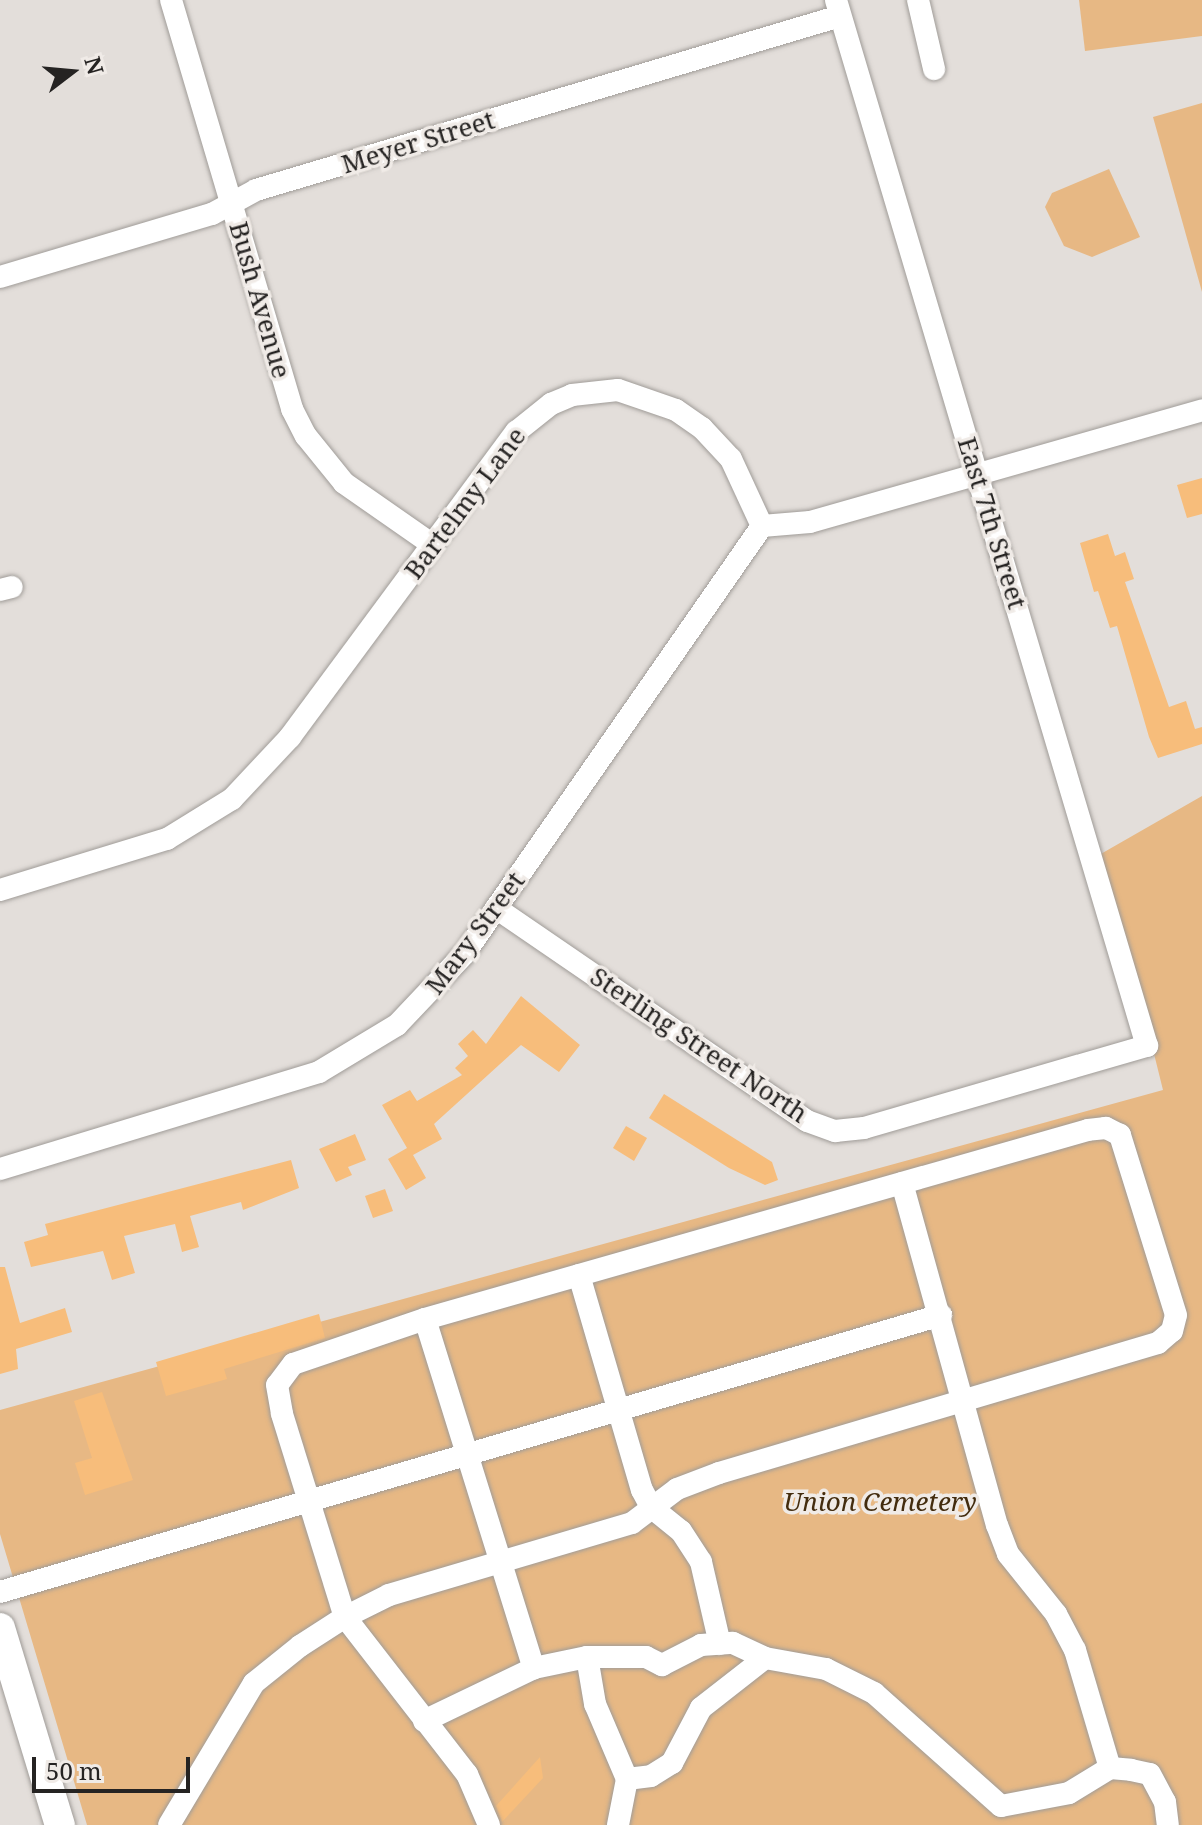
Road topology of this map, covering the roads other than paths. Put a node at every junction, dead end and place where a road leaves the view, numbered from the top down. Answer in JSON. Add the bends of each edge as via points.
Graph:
{"nodes":[{"id":1,"x":171,"y":0,"type":"edge"},
{"id":2,"x":918,"y":0,"type":"edge"},
{"id":3,"x":838,"y":8,"type":"edge"},
{"id":4,"x":934,"y":69,"type":"dead end"},
{"id":5,"x":231,"y":202,"type":"junction"},
{"id":6,"x":0,"y":277,"type":"edge"},
{"id":7,"x":1202,"y":410,"type":"edge"},
{"id":8,"x":978,"y":473,"type":"junction"},
{"id":9,"x":762,"y":526,"type":"junction"},
{"id":10,"x":433,"y":545,"type":"junction"},
{"id":11,"x":0,"y":890,"type":"edge"},
{"id":12,"x":496,"y":908,"type":"junction"},
{"id":13,"x":1147,"y":1046,"type":"joint"},
{"id":14,"x":0,"y":1169,"type":"edge"},
{"id":15,"x":902,"y":1183,"type":"junction"},
{"id":16,"x":579,"y":1275,"type":"junction"},
{"id":17,"x":941,"y":1315,"type":"junction"},
{"id":18,"x":425,"y":1319,"type":"junction"},
{"id":19,"x":965,"y":1401,"type":"junction"},
{"id":20,"x":618,"y":1411,"type":"junction"},
{"id":21,"x":466,"y":1457,"type":"junction"},
{"id":22,"x":310,"y":1502,"type":"junction"},
{"id":23,"x":651,"y":1507,"type":"junction"},
{"id":24,"x":498,"y":1565,"type":"junction"},
{"id":25,"x":0,"y":1592,"type":"edge"},
{"id":26,"x":345,"y":1617,"type":"junction"},
{"id":27,"x":0,"y":1628,"type":"edge"},
{"id":28,"x":720,"y":1644,"type":"junction"},
{"id":29,"x":587,"y":1657,"type":"junction"},
{"id":30,"x":765,"y":1658,"type":"junction"},
{"id":31,"x":534,"y":1668,"type":"junction"},
{"id":32,"x":424,"y":1721,"type":"junction"},
{"id":33,"x":1110,"y":1768,"type":"junction"},
{"id":34,"x":627,"y":1779,"type":"junction"},
{"id":35,"x":996,"y":1816,"type":"edge"},
{"id":36,"x":60,"y":1825,"type":"edge"},
{"id":37,"x":169,"y":1825,"type":"edge"},
{"id":38,"x":489,"y":1825,"type":"edge"},
{"id":39,"x":618,"y":1825,"type":"edge"},
{"id":40,"x":1168,"y":1825,"type":"edge"}],
"edges":[{"from":1,"to":5,"type":"street","name":"Bush Avenue"},
{"from":2,"to":4,"type":"street"},
{"from":3,"to":5,"type":"street","name":"Meyer Street"},
{"from":3,"to":8,"type":"street","name":"East 7th Street"},
{"from":5,"to":6,"type":"street","name":"Meyer Street","via":[[212,214]]},
{"from":5,"to":10,"type":"street","name":"Bush Avenue","via":[[292,409],[306,436],[344,483]]},
{"from":7,"to":8,"type":"street"},
{"from":8,"to":9,"type":"street","via":[[810,522]]},
{"from":8,"to":13,"type":"street","name":"East 7th Street"},
{"from":9,"to":10,"type":"street","name":"Bartelmy Lane","via":[[737,468],[702,428],[641,393],[595,390],[572,395],[532,416]]},
{"from":9,"to":12,"type":"street","name":"Mary Street"},
{"from":10,"to":11,"type":"street","name":"Bartelmy Lane","via":[[290,737],[232,799],[167,839]]},
{"from":12,"to":13,"type":"street","name":"Sterling Street North","via":[[807,1121],[835,1131],[864,1128]]},
{"from":12,"to":14,"type":"street","name":"Mary Street","via":[[431,994],[360,1051],[276,1088]]},
{"from":15,"to":16,"type":"street"},
{"from":15,"to":17,"type":"street"},
{"from":15,"to":19,"type":"street","via":[[1106,1128],[1120,1135],[1127,1150],[1176,1315],[1172,1331],[1144,1350]]},
{"from":16,"to":18,"type":"street"},
{"from":16,"to":20,"type":"street"},
{"from":17,"to":19,"type":"street"},
{"from":17,"to":20,"type":"street"},
{"from":18,"to":21,"type":"street"},
{"from":18,"to":22,"type":"street","via":[[293,1364],[277,1385]]},
{"from":19,"to":23,"type":"street","via":[[719,1473],[677,1489]]},
{"from":19,"to":33,"type":"street","via":[[1008,1554],[1056,1614],[1075,1650]]},
{"from":20,"to":21,"type":"street"},
{"from":20,"to":23,"type":"street"},
{"from":21,"to":22,"type":"street"},
{"from":21,"to":24,"type":"street"},
{"from":22,"to":25,"type":"street"},
{"from":22,"to":26,"type":"street"},
{"from":23,"to":24,"type":"street","via":[[632,1523]]},
{"from":23,"to":28,"type":"street","via":[[681,1531],[701,1562]]},
{"from":24,"to":26,"type":"street","via":[[389,1595]]},
{"from":24,"to":31,"type":"street"},
{"from":26,"to":32,"type":"street"},
{"from":26,"to":37,"type":"street","via":[[254,1683]]},
{"from":27,"to":36,"type":"main road"},
{"from":28,"to":29,"type":"street","via":[[701,1645],[662,1665],[646,1657]]},
{"from":28,"to":30,"type":"street","via":[[733,1643]]},
{"from":29,"to":31,"type":"street"},
{"from":29,"to":34,"type":"street","via":[[595,1704]]},
{"from":30,"to":34,"type":"street","via":[[701,1708],[672,1763],[651,1776]]},
{"from":30,"to":35,"type":"street","via":[[826,1669],[874,1693]]},
{"from":31,"to":32,"type":"street"},
{"from":32,"to":38,"type":"street","via":[[467,1774]]},
{"from":33,"to":35,"type":"street","via":[[1069,1793]]},
{"from":33,"to":40,"type":"street","via":[[1150,1774],[1165,1802]]},
{"from":34,"to":39,"type":"street"}]}
